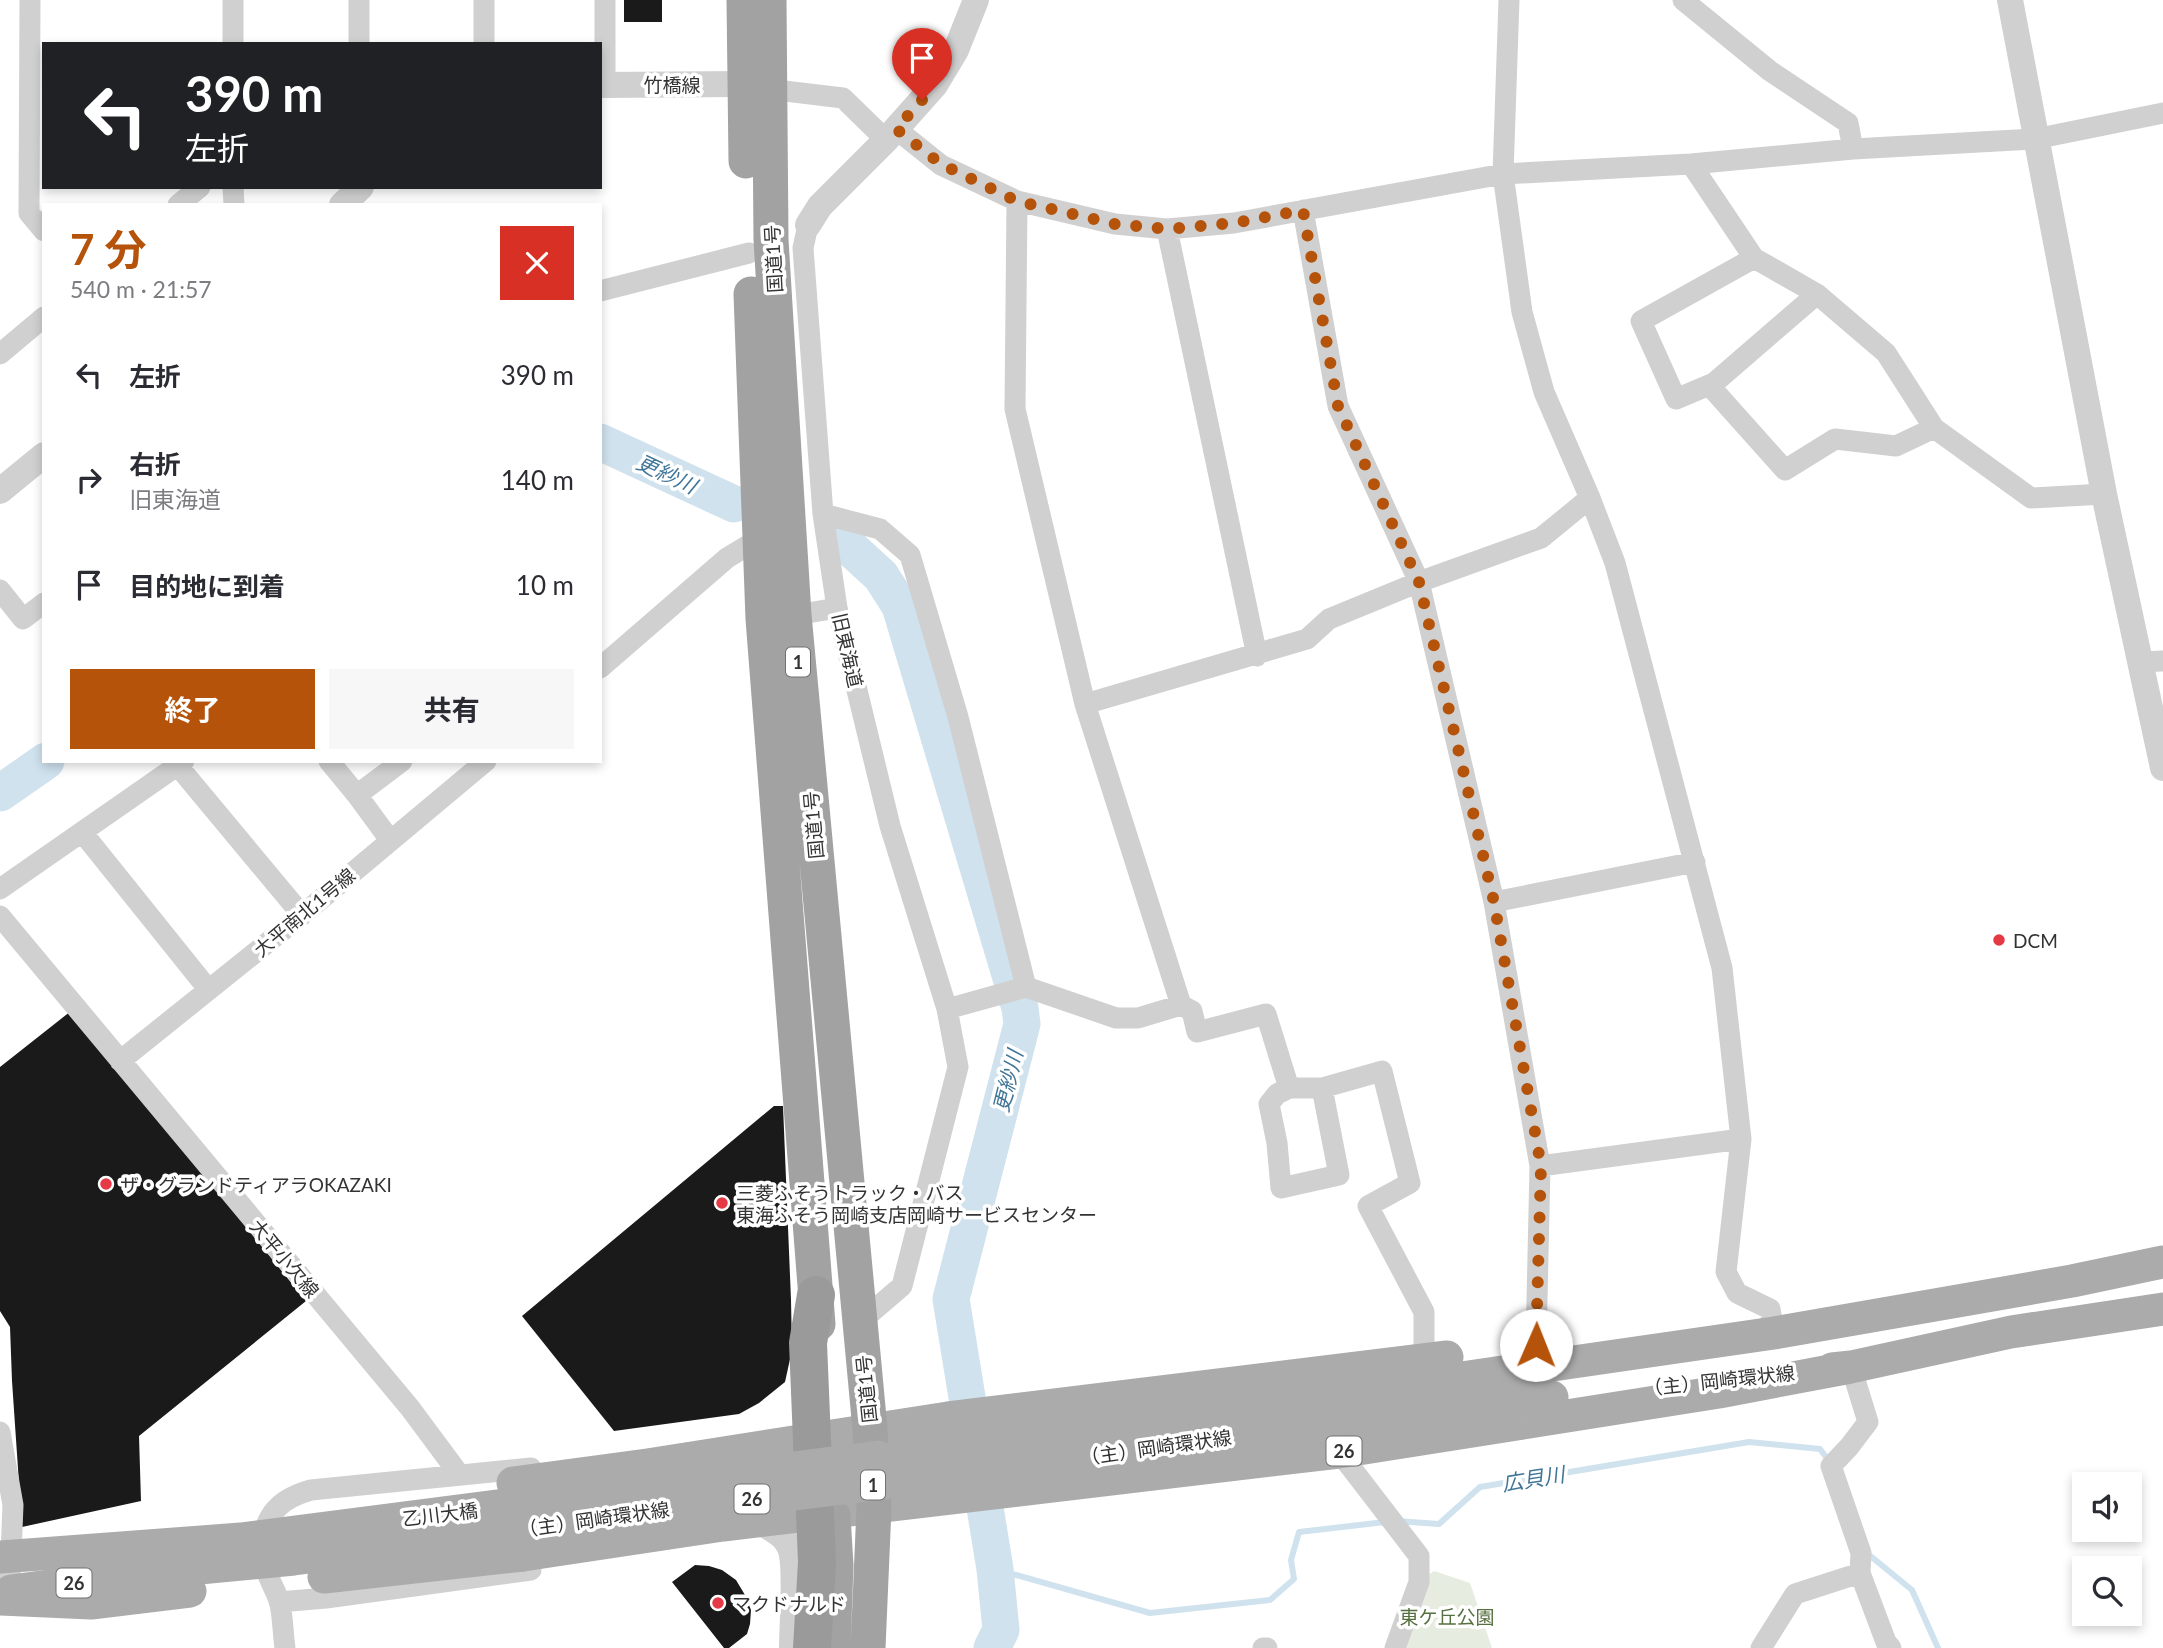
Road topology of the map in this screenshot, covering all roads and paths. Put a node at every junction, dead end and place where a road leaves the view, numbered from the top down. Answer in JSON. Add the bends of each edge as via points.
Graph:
{"nodes":[{"id":1,"x":30,"y":0,"type":"edge"},
{"id":2,"x":233,"y":0,"type":"edge"},
{"id":3,"x":359,"y":0,"type":"edge"},
{"id":4,"x":484,"y":0,"type":"edge"},
{"id":5,"x":605,"y":0,"type":"edge"},
{"id":6,"x":744,"y":0,"type":"edge"},
{"id":7,"x":769,"y":0,"type":"edge"},
{"id":8,"x":976,"y":0,"type":"edge"},
{"id":9,"x":1509,"y":0,"type":"edge"},
{"id":10,"x":2010,"y":0,"type":"edge"},
{"id":11,"x":1698,"y":3,"type":"edge"},
{"id":12,"x":233,"y":42,"type":"edge"},
{"id":13,"x":359,"y":42,"type":"edge"},
{"id":14,"x":484,"y":42,"type":"edge"},
{"id":15,"x":603,"y":85,"type":"edge"},
{"id":16,"x":756,"y":87,"type":"junction"},
{"id":17,"x":2163,"y":113,"type":"edge"},
{"id":18,"x":891,"y":135,"type":"junction"},
{"id":19,"x":2035,"y":139,"type":"junction"},
{"id":20,"x":1853,"y":149,"type":"junction"},
{"id":21,"x":1691,"y":164,"type":"junction"},
{"id":22,"x":1503,"y":174,"type":"junction"},
{"id":23,"x":198,"y":189,"type":"edge"},
{"id":24,"x":1017,"y":201,"type":"junction"},
{"id":25,"x":180,"y":203,"type":"edge"},
{"id":26,"x":1303,"y":210,"type":"junction"},
{"id":27,"x":808,"y":225,"type":"joint"},
{"id":28,"x":42,"y":229,"type":"edge"},
{"id":29,"x":1167,"y":229,"type":"junction"},
{"id":30,"x":749,"y":253,"type":"junction"},
{"id":31,"x":1754,"y":258,"type":"junction"},
{"id":32,"x":602,"y":290,"type":"edge"},
{"id":33,"x":1817,"y":294,"type":"junction"},
{"id":34,"x":42,"y":319,"type":"edge"},
{"id":35,"x":0,"y":354,"type":"edge"},
{"id":36,"x":1709,"y":385,"type":"junction"},
{"id":37,"x":1934,"y":428,"type":"junction"},
{"id":38,"x":42,"y":457,"type":"edge"},
{"id":39,"x":0,"y":491,"type":"edge"},
{"id":40,"x":2104,"y":494,"type":"junction"},
{"id":41,"x":1590,"y":498,"type":"junction"},
{"id":42,"x":823,"y":514,"type":"junction"},
{"id":43,"x":760,"y":538,"type":"junction"},
{"id":44,"x":1419,"y":582,"type":"junction"},
{"id":45,"x":0,"y":590,"type":"edge"},
{"id":46,"x":42,"y":605,"type":"edge"},
{"id":47,"x":837,"y":608,"type":"junction"},
{"id":48,"x":778,"y":617,"type":"junction"},
{"id":49,"x":1256,"y":656,"type":"junction"},
{"id":50,"x":2152,"y":661,"type":"edge"},
{"id":51,"x":602,"y":666,"type":"edge"},
{"id":52,"x":1085,"y":704,"type":"junction"},
{"id":53,"x":331,"y":763,"type":"edge"},
{"id":54,"x":399,"y":763,"type":"edge"},
{"id":55,"x":484,"y":763,"type":"edge"},
{"id":56,"x":181,"y":764,"type":"edge"},
{"id":57,"x":2163,"y":768,"type":"edge"},
{"id":58,"x":357,"y":795,"type":"junction"},
{"id":59,"x":82,"y":832,"type":"junction"},
{"id":60,"x":390,"y":840,"type":"junction"},
{"id":61,"x":1695,"y":862,"type":"junction"},
{"id":62,"x":0,"y":889,"type":"edge"},
{"id":63,"x":1494,"y":902,"type":"junction"},
{"id":64,"x":302,"y":915,"type":"junction"},
{"id":65,"x":0,"y":916,"type":"edge"},
{"id":66,"x":1026,"y":987,"type":"junction"},
{"id":67,"x":208,"y":989,"type":"junction"},
{"id":68,"x":1181,"y":1005,"type":"junction"},
{"id":69,"x":947,"y":1009,"type":"junction"},
{"id":70,"x":120,"y":1061,"type":"junction"},
{"id":71,"x":1289,"y":1088,"type":"junction"},
{"id":72,"x":1322,"y":1088,"type":"junction"},
{"id":73,"x":1741,"y":1139,"type":"junction"},
{"id":74,"x":1541,"y":1166,"type":"junction"},
{"id":75,"x":2163,"y":1262,"type":"edge"},
{"id":76,"x":816,"y":1295,"type":"joint"},
{"id":77,"x":2163,"y":1309,"type":"edge"},
{"id":78,"x":860,"y":1322,"type":"junction"},
{"id":79,"x":1774,"y":1333,"type":"junction"},
{"id":80,"x":1536,"y":1345,"type":"junction"},
{"id":81,"x":1423,"y":1360,"type":"junction"},
{"id":82,"x":1851,"y":1367,"type":"junction"},
{"id":83,"x":1354,"y":1406,"type":"junction"},
{"id":84,"x":0,"y":1432,"type":"edge"},
{"id":85,"x":818,"y":1439,"type":"junction"},
{"id":86,"x":887,"y":1447,"type":"junction"},
{"id":87,"x":1339,"y":1451,"type":"junction"},
{"id":88,"x":647,"y":1465,"type":"junction"},
{"id":89,"x":459,"y":1474,"type":"junction"},
{"id":90,"x":874,"y":1508,"type":"junction"},
{"id":91,"x":824,"y":1513,"type":"junction"},
{"id":92,"x":757,"y":1520,"type":"junction"},
{"id":93,"x":640,"y":1537,"type":"junction"},
{"id":94,"x":0,"y":1555,"type":"edge"},
{"id":95,"x":1860,"y":1573,"type":"junction"},
{"id":96,"x":0,"y":1592,"type":"edge"},
{"id":97,"x":0,"y":1599,"type":"edge"},
{"id":98,"x":279,"y":1602,"type":"junction"},
{"id":99,"x":285,"y":1648,"type":"edge"},
{"id":100,"x":792,"y":1648,"type":"edge"},
{"id":101,"x":812,"y":1648,"type":"edge"},
{"id":102,"x":833,"y":1648,"type":"edge"},
{"id":103,"x":868,"y":1648,"type":"edge"},
{"id":104,"x":1395,"y":1648,"type":"edge"},
{"id":105,"x":1761,"y":1648,"type":"edge"},
{"id":106,"x":1891,"y":1648,"type":"edge"}],
"edges":[{"from":1,"to":28,"type":"street","via":[[29,213]]},
{"from":2,"to":12,"type":"street"},
{"from":3,"to":13,"type":"street"},
{"from":4,"to":14,"type":"street"},
{"from":5,"to":15,"type":"street"},
{"from":6,"to":16,"type":"highway","name":"国道1号","number":"1"},
{"from":7,"to":16,"type":"highway","name":"国道1号","number":"1"},
{"from":8,"to":18,"type":"street","name":"旧東海道","via":[[949,62]]},
{"from":9,"to":22,"type":"street"},
{"from":10,"to":19,"type":"street"},
{"from":11,"to":20,"type":"street","via":[[1770,71],[1848,123]]},
{"from":15,"to":16,"type":"street","name":"竹橋線"},
{"from":16,"to":18,"type":"street","via":[[843,98]]},
{"from":16,"to":30,"type":"highway","name":"国道1号","number":"1"},
{"from":16,"to":48,"type":"highway","name":"国道1号","number":"1","via":[[771,240]]},
{"from":17,"to":19,"type":"street"},
{"from":18,"to":24,"type":"street"},
{"from":18,"to":27,"type":"street","name":"旧東海道","via":[[820,206]]},
{"from":19,"to":20,"type":"street"},
{"from":19,"to":40,"type":"street"},
{"from":20,"to":21,"type":"street"},
{"from":21,"to":22,"type":"street"},
{"from":21,"to":31,"type":"street"},
{"from":22,"to":26,"type":"street"},
{"from":22,"to":41,"type":"street","via":[[1522,312],[1544,392]]},
{"from":23,"to":25,"type":"street"},
{"from":24,"to":29,"type":"street","via":[[1115,224]]},
{"from":24,"to":52,"type":"street","via":[[1015,409]]},
{"from":26,"to":29,"type":"street"},
{"from":26,"to":44,"type":"street","via":[[1338,406]]},
{"from":27,"to":42,"type":"street","name":"旧東海道","via":[[803,248]]},
{"from":29,"to":49,"type":"street"},
{"from":30,"to":32,"type":"street"},
{"from":30,"to":43,"type":"highway","name":"国道1号","number":"1"},
{"from":31,"to":33,"type":"street"},
{"from":31,"to":36,"type":"street","via":[[1641,321],[1676,399]]},
{"from":33,"to":36,"type":"street"},
{"from":33,"to":37,"type":"street","via":[[1886,354]]},
{"from":34,"to":35,"type":"street"},
{"from":36,"to":37,"type":"street","via":[[1785,470],[1835,439],[1896,446]]},
{"from":37,"to":40,"type":"street","via":[[2031,498]]},
{"from":38,"to":39,"type":"street"},
{"from":40,"to":50,"type":"street"},
{"from":41,"to":44,"type":"street","via":[[1541,538]]},
{"from":41,"to":61,"type":"street","via":[[1615,563]]},
{"from":42,"to":47,"type":"street","name":"旧東海道"},
{"from":42,"to":66,"type":"street","via":[[880,529],[910,555],[958,717]]},
{"from":43,"to":48,"type":"highway","name":"国道1号","number":"1"},
{"from":43,"to":51,"type":"street","via":[[727,558]]},
{"from":44,"to":49,"type":"street","via":[[1329,619],[1307,639]]},
{"from":44,"to":63,"type":"street"},
{"from":45,"to":46,"type":"street","via":[[23,619]]},
{"from":47,"to":48,"type":"street"},
{"from":47,"to":69,"type":"street","name":"旧東海道","via":[[890,826]]},
{"from":48,"to":76,"type":"highway","name":"国道1号","number":"1"},
{"from":48,"to":78,"type":"highway","name":"国道1号","number":"1"},
{"from":49,"to":52,"type":"street"},
{"from":50,"to":57,"type":"street"},
{"from":52,"to":68,"type":"street"},
{"from":53,"to":58,"type":"street"},
{"from":54,"to":58,"type":"street"},
{"from":55,"to":60,"type":"street","name":"大平南北1号線"},
{"from":56,"to":59,"type":"street"},
{"from":56,"to":64,"type":"street"},
{"from":58,"to":60,"type":"street"},
{"from":59,"to":62,"type":"street"},
{"from":59,"to":67,"type":"street"},
{"from":60,"to":64,"type":"street","name":"大平南北1号線"},
{"from":61,"to":63,"type":"street"},
{"from":61,"to":73,"type":"street","via":[[1722,968]]},
{"from":63,"to":74,"type":"street"},
{"from":64,"to":67,"type":"street","name":"大平南北1号線"},
{"from":65,"to":70,"type":"street","name":"大平小欠線"},
{"from":66,"to":68,"type":"street","via":[[1116,1018],[1138,1018]]},
{"from":66,"to":69,"type":"street"},
{"from":67,"to":70,"type":"street","name":"大平南北1号線"},
{"from":68,"to":71,"type":"street","via":[[1192,1011],[1197,1032],[1266,1014]]},
{"from":69,"to":78,"type":"street","name":"旧東海道","via":[[958,1067],[902,1286]]},
{"from":70,"to":89,"type":"street","name":"大平小欠線","via":[[410,1408]]},
{"from":71,"to":72,"type":"street"},
{"from":71,"to":72,"type":"street","via":[[1269,1104],[1281,1188],[1339,1175]]},
{"from":72,"to":81,"type":"street","via":[[1382,1072],[1410,1183],[1368,1206],[1424,1312]]},
{"from":73,"to":74,"type":"street"},
{"from":73,"to":79,"type":"street","via":[[1726,1272],[1737,1293],[1770,1309]]},
{"from":74,"to":80,"type":"street"},
{"from":75,"to":79,"type":"main road","name":"（主）岡崎環状線","number":"26"},
{"from":76,"to":85,"type":"highway","via":[[808,1343]]},
{"from":77,"to":82,"type":"main road","name":"（主）岡崎環状線","number":"26","via":[[2011,1332]]},
{"from":78,"to":86,"type":"highway","name":"国道1号","number":"1"},
{"from":79,"to":80,"type":"main road","number":"26"},
{"from":79,"to":83,"type":"main road","name":"（主）岡崎環状線","number":"26"},
{"from":80,"to":81,"type":"main road","number":"26"},
{"from":81,"to":86,"type":"main road","number":"26","via":[[948,1418]]},
{"from":82,"to":83,"type":"main road","name":"（主）岡崎環状線","number":"26"},
{"from":82,"to":87,"type":"main road","number":"26"},
{"from":82,"to":95,"type":"street","via":[[1868,1422],[1831,1466],[1861,1553]]},
{"from":83,"to":86,"type":"main road","name":"（主）岡崎環状線","number":"26"},
{"from":83,"to":96,"type":"main road","name":"（主）岡崎環状線","number":"26","bridge":true,"via":[[1057,1462]]},
{"from":84,"to":96,"type":"street","via":[[13,1505],[9,1578]]},
{"from":85,"to":86,"type":"main road","number":"26"},
{"from":85,"to":88,"type":"main road","number":"26"},
{"from":85,"to":91,"type":"highway"},
{"from":86,"to":90,"type":"highway","name":"国道1号","number":"1"},
{"from":86,"to":94,"type":"main road","name":"乙川大橋","number":"26","bridge":true,"via":[[241,1539]]},
{"from":87,"to":90,"type":"main road","number":"26"},
{"from":87,"to":104,"type":"street","via":[[1419,1556],[1419,1581]]},
{"from":88,"to":89,"type":"street","via":[[598,1462]]},
{"from":88,"to":94,"type":"main road","number":"26","bridge":true},
{"from":89,"to":98,"type":"street","via":[[311,1490],[291,1497],[274,1510],[265,1526],[266,1571]]},
{"from":90,"to":91,"type":"main road","number":"26"},
{"from":90,"to":103,"type":"highway","name":"国道1号","number":"1"},
{"from":91,"to":92,"type":"main road","number":"26"},
{"from":91,"to":101,"type":"highway"},
{"from":91,"to":102,"type":"highway","via":[[836,1565]]},
{"from":92,"to":93,"type":"main road","number":"26"},
{"from":92,"to":100,"type":"street","via":[[780,1534],[790,1548]]},
{"from":93,"to":97,"type":"main road","number":"26","bridge":true,"via":[[523,1555],[91,1603]]},
{"from":93,"to":98,"type":"street","via":[[531,1570]]},
{"from":95,"to":105,"type":"street","via":[[1795,1594]]},
{"from":95,"to":106,"type":"street"},
{"from":98,"to":99,"type":"street"}]}
